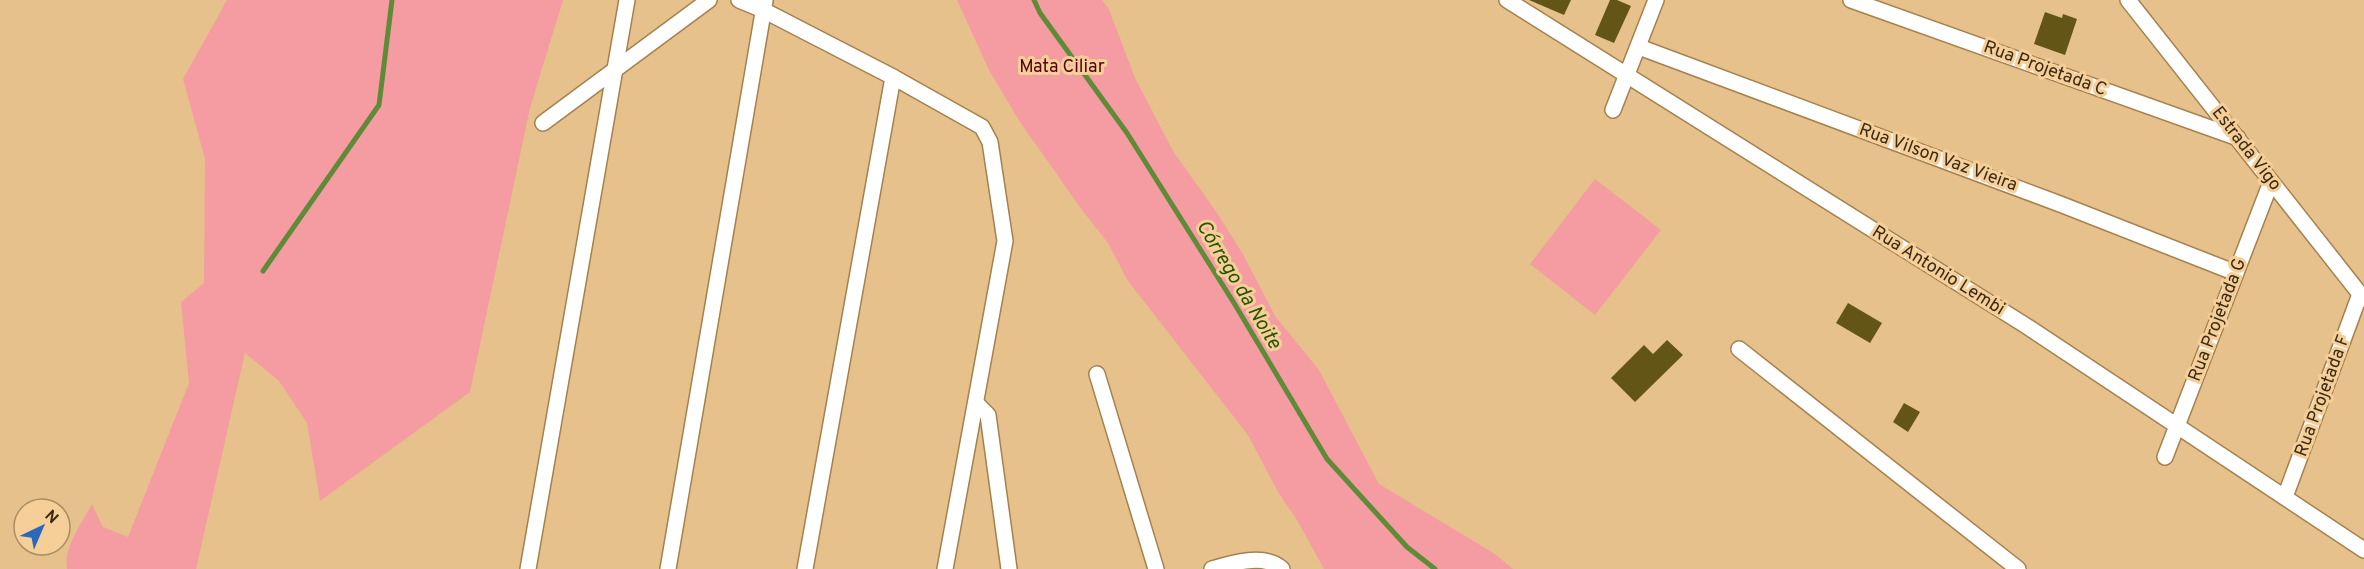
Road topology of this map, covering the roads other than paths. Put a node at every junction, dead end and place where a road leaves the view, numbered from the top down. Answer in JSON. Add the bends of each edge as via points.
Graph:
{"nodes":[{"id":1,"x":627,"y":0,"type":"edge"},
{"id":2,"x":709,"y":0,"type":"edge"},
{"id":3,"x":739,"y":0,"type":"edge"},
{"id":4,"x":1507,"y":0,"type":"edge"},
{"id":5,"x":1656,"y":0,"type":"edge"},
{"id":6,"x":1851,"y":0,"type":"edge"},
{"id":7,"x":2128,"y":0,"type":"edge"},
{"id":8,"x":764,"y":5,"type":"edge"},
{"id":9,"x":1639,"y":47,"type":"junction"},
{"id":10,"x":616,"y":69,"type":"junction"},
{"id":11,"x":1628,"y":76,"type":"junction"},
{"id":12,"x":893,"y":77,"type":"junction"},
{"id":13,"x":1613,"y":110,"type":"dead end"},
{"id":14,"x":543,"y":123,"type":"dead end"},
{"id":15,"x":2238,"y":138,"type":"junction"},
{"id":16,"x":2271,"y":182,"type":"junction"},
{"id":17,"x":2236,"y":273,"type":"junction"},
{"id":18,"x":2362,"y":297,"type":"edge"},
{"id":19,"x":1738,"y":349,"type":"dead end"},
{"id":20,"x":1097,"y":374,"type":"dead end"},
{"id":21,"x":976,"y":402,"type":"junction"},
{"id":22,"x":2177,"y":427,"type":"junction"},
{"id":23,"x":2165,"y":457,"type":"dead end"},
{"id":24,"x":2285,"y":497,"type":"junction"},
{"id":25,"x":2364,"y":550,"type":"edge"},
{"id":26,"x":528,"y":569,"type":"edge"},
{"id":27,"x":668,"y":569,"type":"edge"},
{"id":28,"x":805,"y":569,"type":"edge"},
{"id":29,"x":945,"y":569,"type":"edge"},
{"id":30,"x":1009,"y":569,"type":"edge"},
{"id":31,"x":1156,"y":569,"type":"edge"},
{"id":32,"x":1212,"y":569,"type":"edge"},
{"id":33,"x":1282,"y":569,"type":"edge"},
{"id":34,"x":2018,"y":569,"type":"edge"}],
"edges":[{"from":1,"to":10,"type":"street"},
{"from":2,"to":10,"type":"street"},
{"from":3,"to":8,"type":"street"},
{"from":4,"to":11,"type":"street","name":"Rua Antonio Lembi"},
{"from":5,"to":9,"type":"street"},
{"from":6,"to":15,"type":"street","name":"Rua Projetada C"},
{"from":7,"to":15,"type":"street","name":"Estrada Vigo"},
{"from":8,"to":12,"type":"street"},
{"from":8,"to":27,"type":"street"},
{"from":9,"to":11,"type":"street"},
{"from":9,"to":17,"type":"street","name":"Rua Vilson Vaz Vieira"},
{"from":10,"to":14,"type":"street"},
{"from":10,"to":26,"type":"street"},
{"from":11,"to":13,"type":"street"},
{"from":11,"to":22,"type":"street","name":"Rua Antonio Lembi","via":[[2028,327]]},
{"from":12,"to":21,"type":"street","via":[[982,127],[990,142],[1005,241]]},
{"from":12,"to":28,"type":"street"},
{"from":15,"to":16,"type":"street","name":"Estrada Vigo"},
{"from":16,"to":17,"type":"street","name":"Rua Projetada G"},
{"from":16,"to":18,"type":"street","name":"Estrada Vigo"},
{"from":17,"to":22,"type":"street","name":"Rua Projetada G"},
{"from":18,"to":24,"type":"street","name":"Rua Projetada F"},
{"from":19,"to":34,"type":"street"},
{"from":20,"to":31,"type":"street"},
{"from":21,"to":29,"type":"street"},
{"from":21,"to":30,"type":"street","via":[[988,415]]},
{"from":22,"to":23,"type":"street","name":"Rua Projetada G"},
{"from":22,"to":24,"type":"street","name":"Rua Antonio Lembi"},
{"from":24,"to":25,"type":"street","name":"Rua Antonio Lembi"},
{"from":32,"to":33,"type":"street","via":[[1244,560]]}]}
